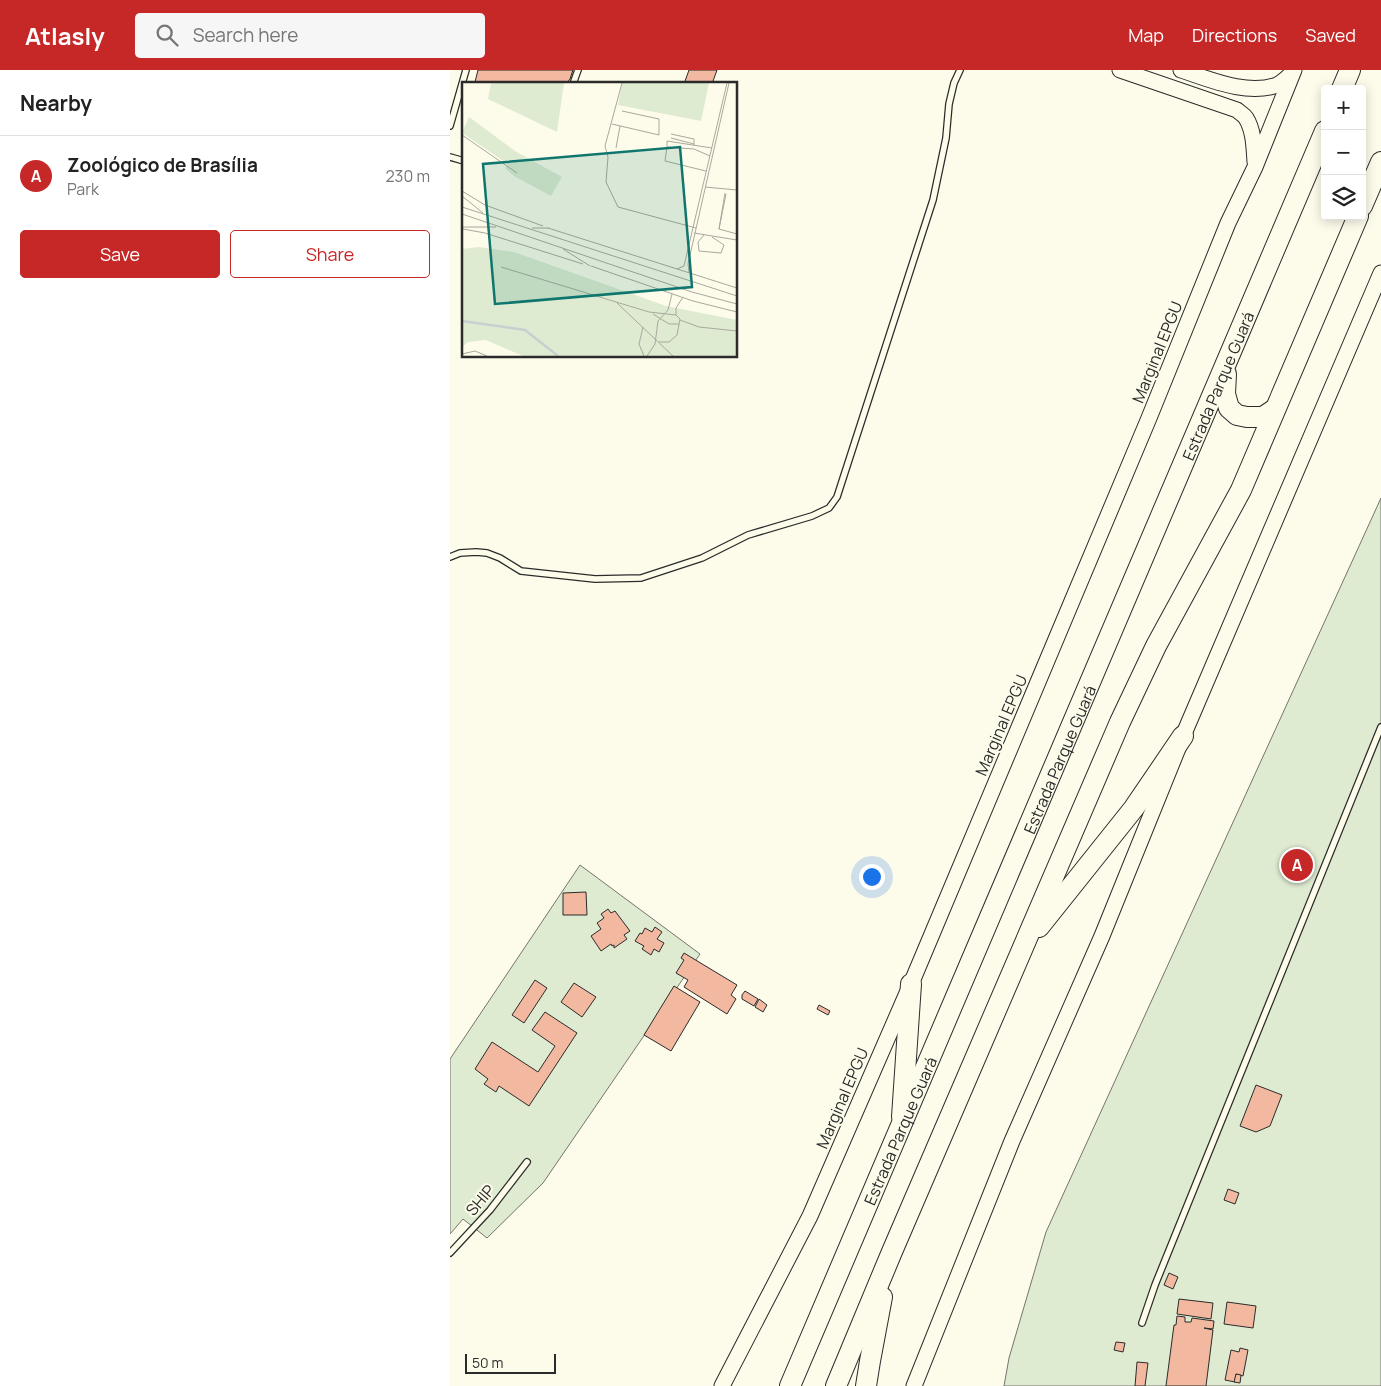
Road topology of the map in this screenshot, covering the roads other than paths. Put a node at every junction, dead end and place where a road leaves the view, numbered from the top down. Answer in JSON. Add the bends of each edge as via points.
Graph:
{"nodes":[{"id":1,"x":578,"y":70,"type":"edge"},
{"id":2,"x":960,"y":70,"type":"edge"},
{"id":3,"x":1120,"y":70,"type":"edge"},
{"id":4,"x":1181,"y":70,"type":"edge"},
{"id":5,"x":1350,"y":70,"type":"edge"},
{"id":6,"x":1293,"y":72,"type":"edge"},
{"id":7,"x":574,"y":82,"type":"edge"},
{"id":8,"x":462,"y":84,"type":"edge"},
{"id":9,"x":1344,"y":85,"type":"edge"},
{"id":10,"x":450,"y":126,"type":"edge"},
{"id":11,"x":1321,"y":141,"type":"edge"},
{"id":12,"x":1381,"y":162,"type":"edge"},
{"id":13,"x":1255,"y":167,"type":"junction"},
{"id":14,"x":1366,"y":197,"type":"edge"},
{"id":15,"x":1356,"y":220,"type":"edge"},
{"id":16,"x":1381,"y":273,"type":"edge"},
{"id":17,"x":1226,"y":370,"type":"junction"},
{"id":18,"x":1275,"y":409,"type":"junction"},
{"id":19,"x":450,"y":557,"type":"edge"},
{"id":20,"x":1381,"y":727,"type":"edge"},
{"id":21,"x":1183,"y":736,"type":"junction"},
{"id":22,"x":1025,"y":944,"type":"junction"},
{"id":23,"x":910,"y":984,"type":"junction"},
{"id":24,"x":901,"y":1132,"type":"junction"},
{"id":25,"x":527,"y":1162,"type":"dead end"},
{"id":26,"x":450,"y":1252,"type":"edge"},
{"id":27,"x":891,"y":1254,"type":"junction"},
{"id":28,"x":1142,"y":1323,"type":"dead end"},
{"id":29,"x":722,"y":1386,"type":"edge"},
{"id":30,"x":790,"y":1386,"type":"edge"},
{"id":31,"x":836,"y":1386,"type":"edge"},
{"id":32,"x":866,"y":1386,"type":"edge"},
{"id":33,"x":914,"y":1386,"type":"edge"}],
"edges":[{"from":1,"to":7,"type":"lane"},
{"from":2,"to":19,"type":"lane","via":[[949,104],[946,138],[933,200],[837,497],[829,508],[748,535],[702,558],[641,578],[595,578],[521,571],[487,553],[460,553]]},
{"from":3,"to":13,"type":"street","via":[[1237,110],[1246,117],[1254,142]]},
{"from":4,"to":6,"type":"street","via":[[1229,85],[1251,88],[1278,84]]},
{"from":5,"to":9,"type":"highway"},
{"from":6,"to":13,"type":"street","name":"Marginal EPGU"},
{"from":8,"to":10,"type":"lane"},
{"from":11,"to":17,"type":"highway","name":"Estrada Parque Guará"},
{"from":12,"to":14,"type":"highway"},
{"from":13,"to":23,"type":"street","name":"Marginal EPGU","via":[[1228,223],[1150,418]]},
{"from":15,"to":18,"type":"highway"},
{"from":16,"to":21,"type":"street"},
{"from":17,"to":18,"type":"highway","via":[[1225,394],[1229,408],[1237,415],[1263,417]]},
{"from":17,"to":24,"type":"highway","name":"Estrada Parque Guará"},
{"from":18,"to":22,"type":"highway","via":[[1240,490],[1156,646],[1120,722]]},
{"from":20,"to":28,"type":"lane"},
{"from":21,"to":22,"type":"highway","via":[[1134,808]]},
{"from":21,"to":33,"type":"street"},
{"from":22,"to":27,"type":"highway"},
{"from":23,"to":24,"type":"highway"},
{"from":23,"to":29,"type":"street","name":"Marginal EPGU","via":[[810,1216]]},
{"from":24,"to":30,"type":"highway","name":"Estrada Parque Guará"},
{"from":25,"to":26,"type":"lane","name":"SHIP","via":[[490,1210]]},
{"from":27,"to":31,"type":"highway"},
{"from":27,"to":32,"type":"highway"}]}
